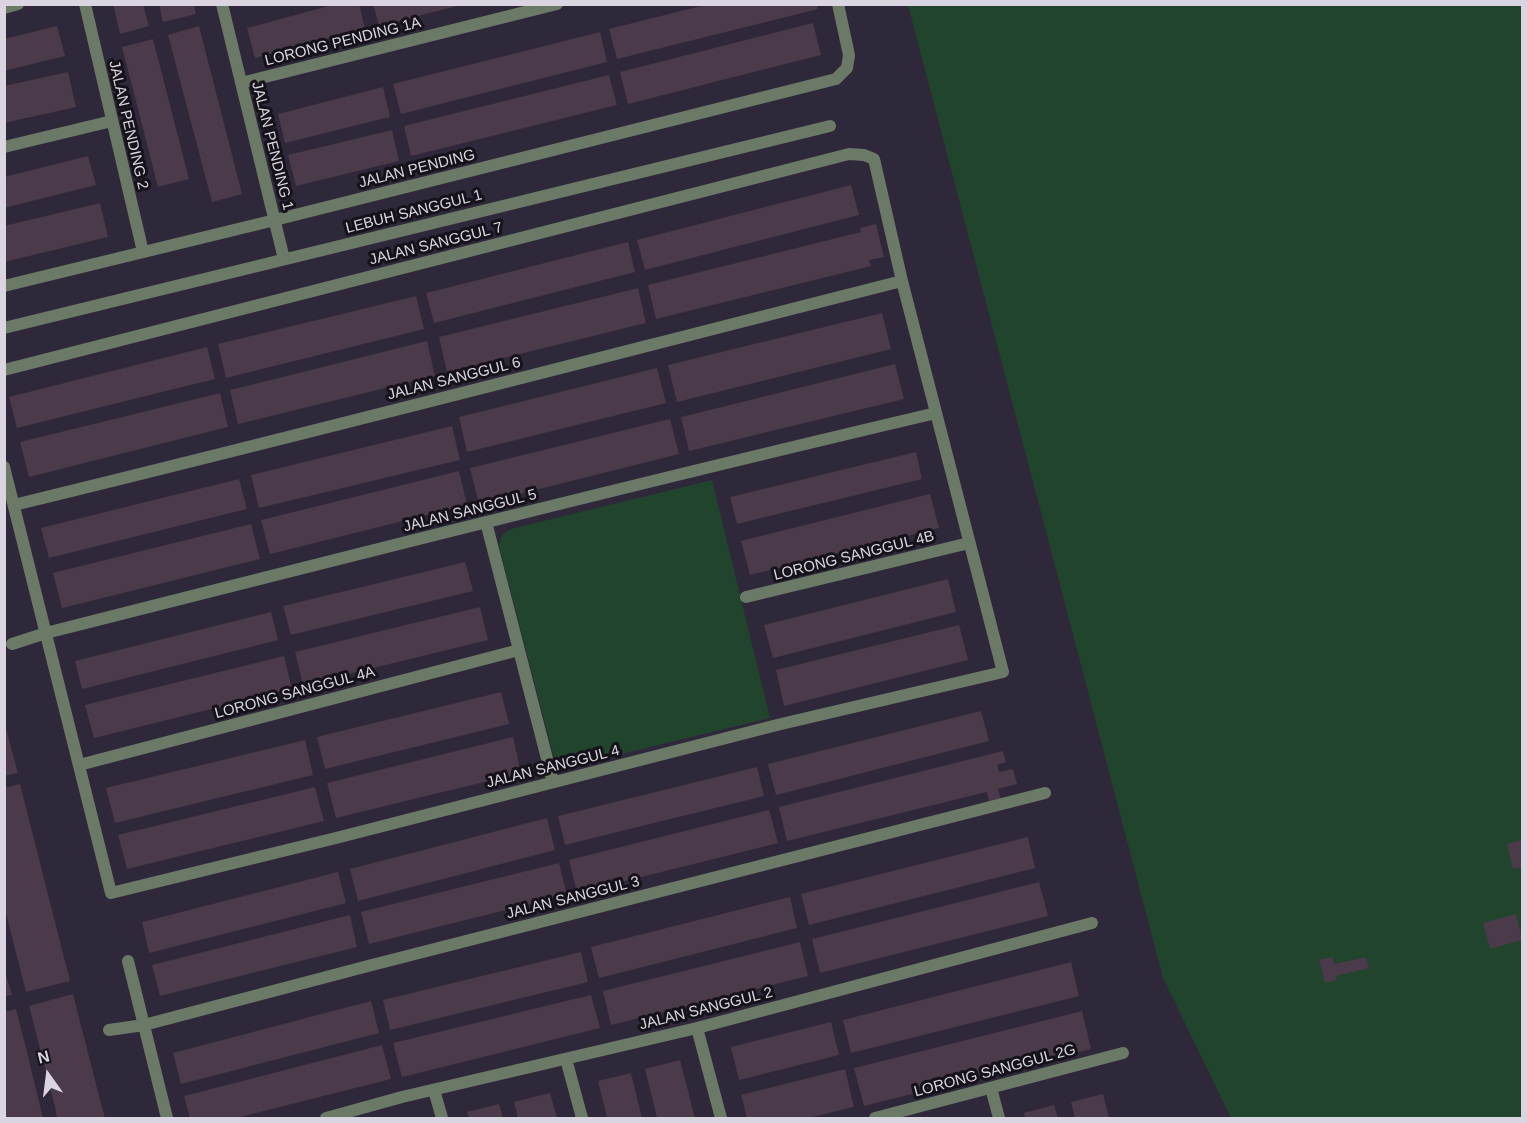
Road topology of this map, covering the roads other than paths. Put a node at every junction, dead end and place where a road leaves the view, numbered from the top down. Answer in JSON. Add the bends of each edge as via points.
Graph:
{"nodes":[{"id":1,"x":18,"y":4,"type":"edge"},
{"id":2,"x":85,"y":4,"type":"edge"},
{"id":3,"x":222,"y":4,"type":"edge"},
{"id":4,"x":557,"y":4,"type":"edge"},
{"id":5,"x":838,"y":4,"type":"edge"},
{"id":6,"x":4,"y":8,"type":"edge"},
{"id":7,"x":241,"y":83,"type":"junction"},
{"id":8,"x":112,"y":121,"type":"junction"},
{"id":9,"x":830,"y":126,"type":"dead end"},
{"id":10,"x":4,"y":147,"type":"edge"},
{"id":11,"x":275,"y":220,"type":"junction"},
{"id":12,"x":143,"y":252,"type":"junction"},
{"id":13,"x":284,"y":259,"type":"junction"},
{"id":14,"x":902,"y":281,"type":"junction"},
{"id":15,"x":4,"y":285,"type":"edge"},
{"id":16,"x":4,"y":328,"type":"edge"},
{"id":17,"x":4,"y":370,"type":"edge"},
{"id":18,"x":936,"y":413,"type":"junction"},
{"id":19,"x":4,"y":467,"type":"edge"},
{"id":20,"x":14,"y":505,"type":"junction"},
{"id":21,"x":486,"y":522,"type":"junction"},
{"id":22,"x":969,"y":543,"type":"junction"},
{"id":23,"x":746,"y":597,"type":"dead end"},
{"id":24,"x":46,"y":633,"type":"junction"},
{"id":25,"x":12,"y":644,"type":"dead end"},
{"id":26,"x":519,"y":650,"type":"junction"},
{"id":27,"x":79,"y":765,"type":"junction"},
{"id":28,"x":553,"y":782,"type":"junction"},
{"id":29,"x":1045,"y":793,"type":"dead end"},
{"id":30,"x":1092,"y":923,"type":"dead end"},
{"id":31,"x":128,"y":961,"type":"dead end"},
{"id":32,"x":144,"y":1025,"type":"junction"},
{"id":33,"x":697,"y":1028,"type":"junction"},
{"id":34,"x":109,"y":1030,"type":"dead end"},
{"id":35,"x":1123,"y":1053,"type":"dead end"},
{"id":36,"x":566,"y":1059,"type":"junction"},
{"id":37,"x":992,"y":1088,"type":"junction"},
{"id":38,"x":434,"y":1090,"type":"junction"},
{"id":39,"x":167,"y":1119,"type":"edge"},
{"id":40,"x":326,"y":1119,"type":"edge"},
{"id":41,"x":442,"y":1119,"type":"edge"},
{"id":42,"x":582,"y":1119,"type":"edge"},
{"id":43,"x":721,"y":1119,"type":"edge"},
{"id":44,"x":874,"y":1119,"type":"edge"},
{"id":45,"x":999,"y":1119,"type":"edge"}],
"edges":[{"from":1,"to":6,"type":"street"},
{"from":2,"to":8,"type":"street","name":"JALAN PENDING 2"},
{"from":3,"to":7,"type":"street","name":"JALAN PENDING 1"},
{"from":4,"to":7,"type":"street","name":"LORONG PENDING 1A"},
{"from":5,"to":11,"type":"street","name":"JALAN PENDING","via":[[849,55],[847,68],[836,80]]},
{"from":7,"to":11,"type":"street","name":"JALAN PENDING 1"},
{"from":8,"to":10,"type":"street"},
{"from":8,"to":12,"type":"street","name":"JALAN PENDING 2"},
{"from":9,"to":13,"type":"street","name":"LEBUH SANGGUL 1"},
{"from":11,"to":12,"type":"street","name":"JALAN PENDING"},
{"from":11,"to":13,"type":"street","name":"JALAN PENDING 1"},
{"from":12,"to":15,"type":"street","name":"JALAN PENDING"},
{"from":13,"to":16,"type":"street","name":"LEBUH SANGGUL 1"},
{"from":14,"to":17,"type":"street","name":"JALAN SANGGUL 7","via":[[874,159],[849,153]]},
{"from":14,"to":18,"type":"street"},
{"from":14,"to":20,"type":"street","name":"JALAN SANGGUL 6"},
{"from":18,"to":21,"type":"street","name":"JALAN SANGGUL 5"},
{"from":18,"to":22,"type":"street"},
{"from":19,"to":20,"type":"street"},
{"from":20,"to":24,"type":"street"},
{"from":21,"to":24,"type":"street","name":"JALAN SANGGUL 5"},
{"from":21,"to":26,"type":"street"},
{"from":22,"to":23,"type":"street","name":"LORONG SANGGUL 4B"},
{"from":22,"to":28,"type":"street","name":"JALAN SANGGUL 4","via":[[1003,672]]},
{"from":24,"to":25,"type":"street","name":"JALAN SANGGUL 5"},
{"from":24,"to":27,"type":"street"},
{"from":26,"to":27,"type":"street","name":"LORONG SANGGUL 4A"},
{"from":26,"to":28,"type":"street"},
{"from":27,"to":28,"type":"street","name":"JALAN SANGGUL 4","via":[[111,893]]},
{"from":29,"to":32,"type":"street","name":"JALAN SANGGUL 3"},
{"from":30,"to":33,"type":"street","name":"JALAN SANGGUL 2"},
{"from":31,"to":32,"type":"street"},
{"from":32,"to":34,"type":"street","name":"JALAN SANGGUL 3"},
{"from":32,"to":39,"type":"street"},
{"from":33,"to":36,"type":"street","name":"JALAN SANGGUL 2"},
{"from":33,"to":43,"type":"street"},
{"from":35,"to":37,"type":"street","name":"LORONG SANGGUL 2G"},
{"from":36,"to":38,"type":"street","name":"JALAN SANGGUL 2"},
{"from":36,"to":42,"type":"street"},
{"from":37,"to":44,"type":"street","name":"LORONG SANGGUL 2G"},
{"from":37,"to":45,"type":"street"},
{"from":38,"to":40,"type":"street","name":"JALAN SANGGUL 2"},
{"from":38,"to":41,"type":"street"}]}
